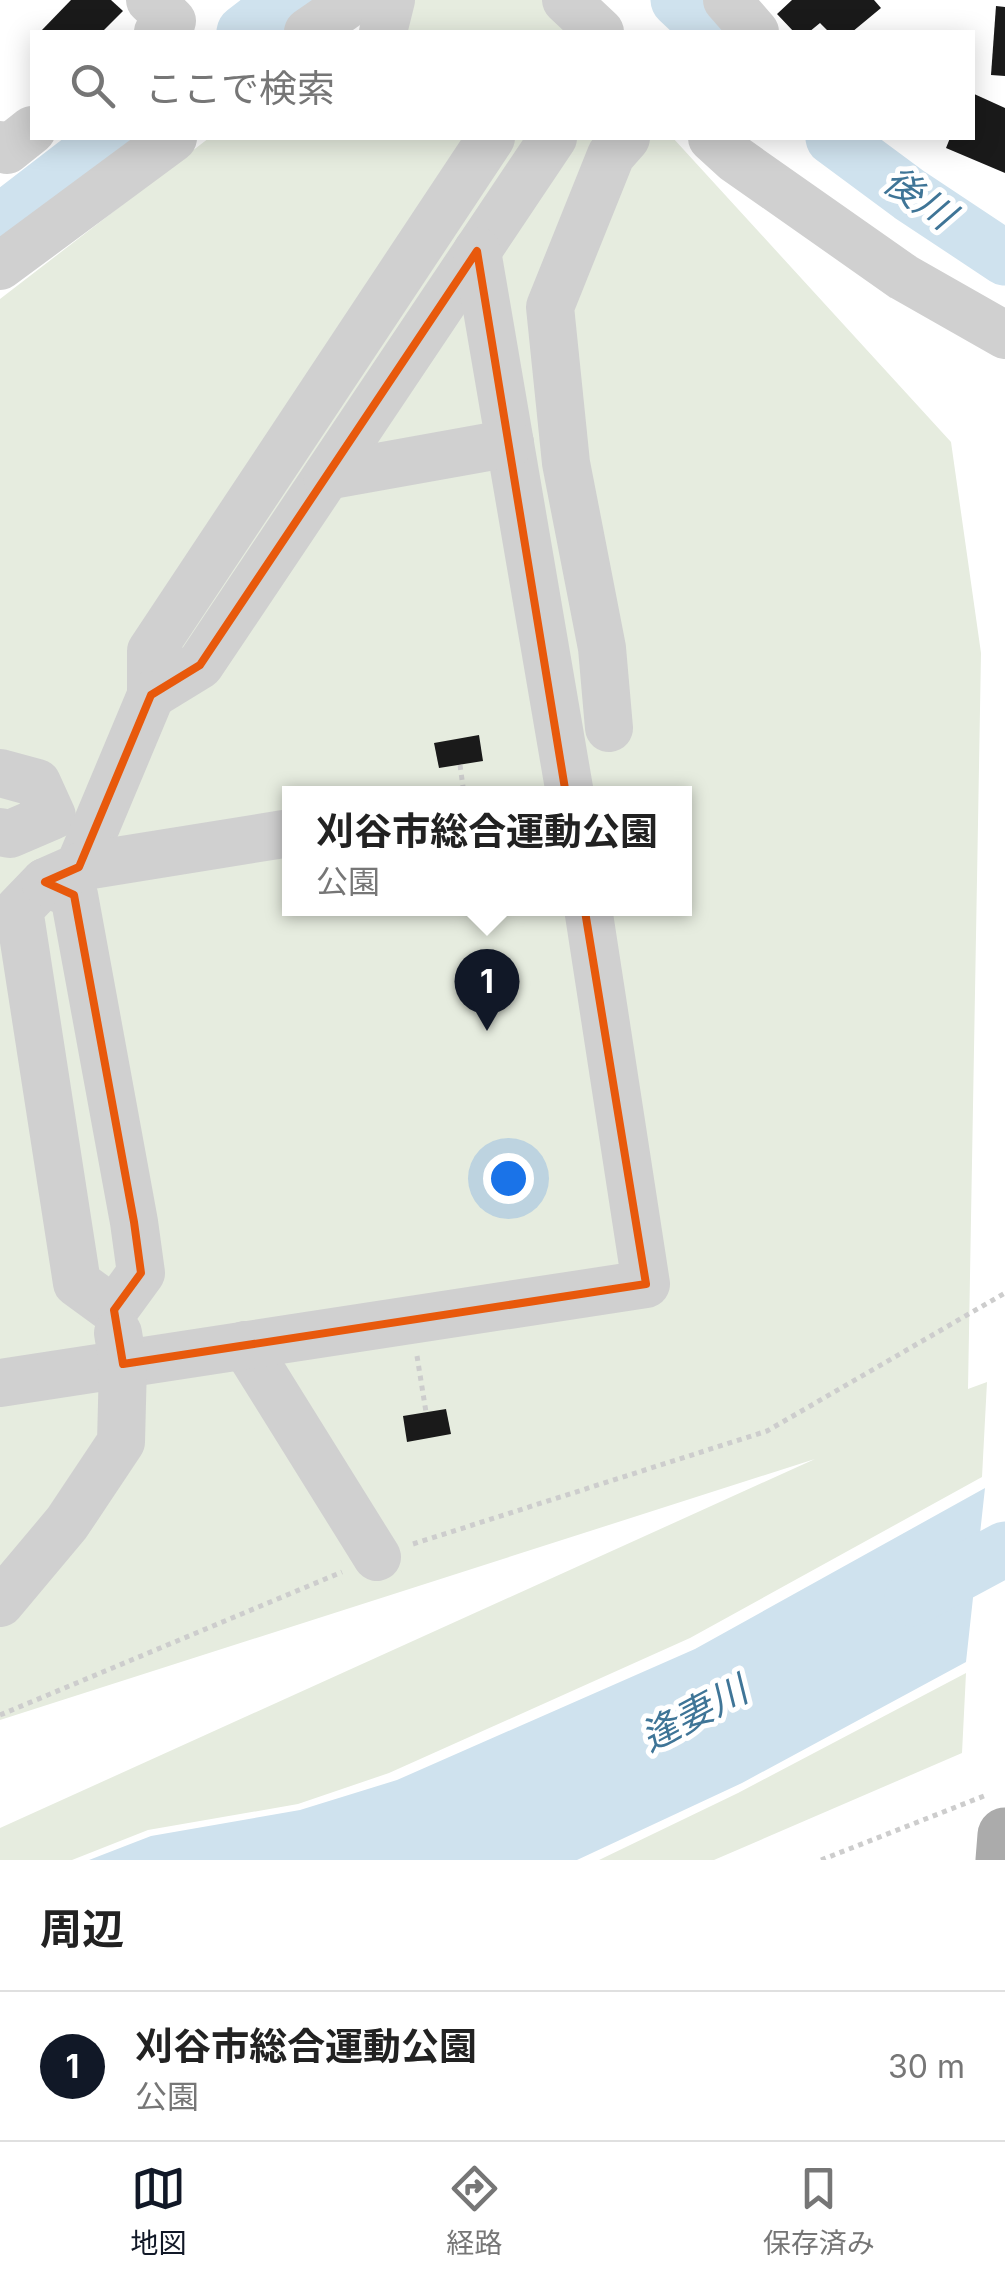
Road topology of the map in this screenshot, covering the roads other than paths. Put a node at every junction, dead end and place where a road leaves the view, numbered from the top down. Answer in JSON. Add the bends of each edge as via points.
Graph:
{"nodes":[{"id":1,"x":354,"y":0,"type":"edge"},
{"id":2,"x":391,"y":0,"type":"edge"},
{"id":3,"x":566,"y":0,"type":"edge"},
{"id":4,"x":727,"y":0,"type":"edge"},
{"id":5,"x":311,"y":30,"type":"edge"},
{"id":6,"x":384,"y":30,"type":"edge"},
{"id":7,"x":598,"y":30,"type":"edge"},
{"id":8,"x":753,"y":30,"type":"edge"},
{"id":9,"x":30,"y":132,"type":"edge"},
{"id":10,"x":170,"y":140,"type":"edge"},
{"id":11,"x":490,"y":140,"type":"edge"},
{"id":12,"x":552,"y":140,"type":"edge"},
{"id":13,"x":624,"y":140,"type":"edge"},
{"id":14,"x":714,"y":140,"type":"edge"},
{"id":15,"x":0,"y":145,"type":"edge"},
{"id":16,"x":477,"y":251,"type":"junction"},
{"id":17,"x":0,"y":266,"type":"edge"},
{"id":18,"x":1005,"y":335,"type":"edge"},
{"id":19,"x":510,"y":443,"type":"junction"},
{"id":20,"x":327,"y":476,"type":"junction"},
{"id":21,"x":151,"y":695,"type":"junction"},
{"id":22,"x":609,"y":728,"type":"dead end"},
{"id":23,"x":0,"y":774,"type":"edge"},
{"id":24,"x":558,"y":786,"type":"edge"},
{"id":25,"x":52,"y":816,"type":"junction"},
{"id":26,"x":0,"y":832,"type":"edge"},
{"id":27,"x":282,"y":834,"type":"edge"},
{"id":28,"x":62,"y":875,"type":"junction"},
{"id":29,"x":589,"y":916,"type":"edge"},
{"id":30,"x":114,"y":1310,"type":"junction"},
{"id":31,"x":245,"y":1345,"type":"junction"},
{"id":32,"x":123,"y":1364,"type":"junction"},
{"id":33,"x":0,"y":1383,"type":"edge"},
{"id":34,"x":377,"y":1557,"type":"road end"},
{"id":35,"x":0,"y":1602,"type":"edge"},
{"id":36,"x":996,"y":1815,"type":"edge"},
{"id":37,"x":1002,"y":1860,"type":"edge"}],
"edges":[{"from":1,"to":5,"type":"street"},
{"from":2,"to":6,"type":"street"},
{"from":3,"to":7,"type":"street"},
{"from":4,"to":8,"type":"street"},
{"from":9,"to":15,"type":"street","via":[[8,150]]},
{"from":10,"to":17,"type":"street"},
{"from":11,"to":21,"type":"street","via":[[151,651]]},
{"from":12,"to":16,"type":"street"},
{"from":13,"to":22,"type":"street","via":[[550,307],[566,463],[602,648]]},
{"from":14,"to":18,"type":"street","via":[[903,277]]},
{"from":16,"to":19,"type":"street"},
{"from":16,"to":20,"type":"street"},
{"from":19,"to":20,"type":"street"},
{"from":19,"to":24,"type":"street"},
{"from":20,"to":21,"type":"street","via":[[200,666]]},
{"from":21,"to":28,"type":"street"},
{"from":23,"to":25,"type":"street","via":[[37,783]]},
{"from":25,"to":26,"type":"street"},
{"from":25,"to":28,"type":"street"},
{"from":27,"to":28,"type":"street"},
{"from":28,"to":30,"type":"street","via":[[74,895],[141,1273]]},
{"from":28,"to":30,"type":"street","via":[[19,909],[78,1283]]},
{"from":29,"to":31,"type":"street","via":[[646,1284]]},
{"from":30,"to":32,"type":"street"},
{"from":31,"to":32,"type":"street"},
{"from":31,"to":34,"type":"street"},
{"from":32,"to":33,"type":"street"},
{"from":32,"to":35,"type":"street","via":[[121,1442],[67,1522]]},
{"from":36,"to":37,"type":"main road"}]}
